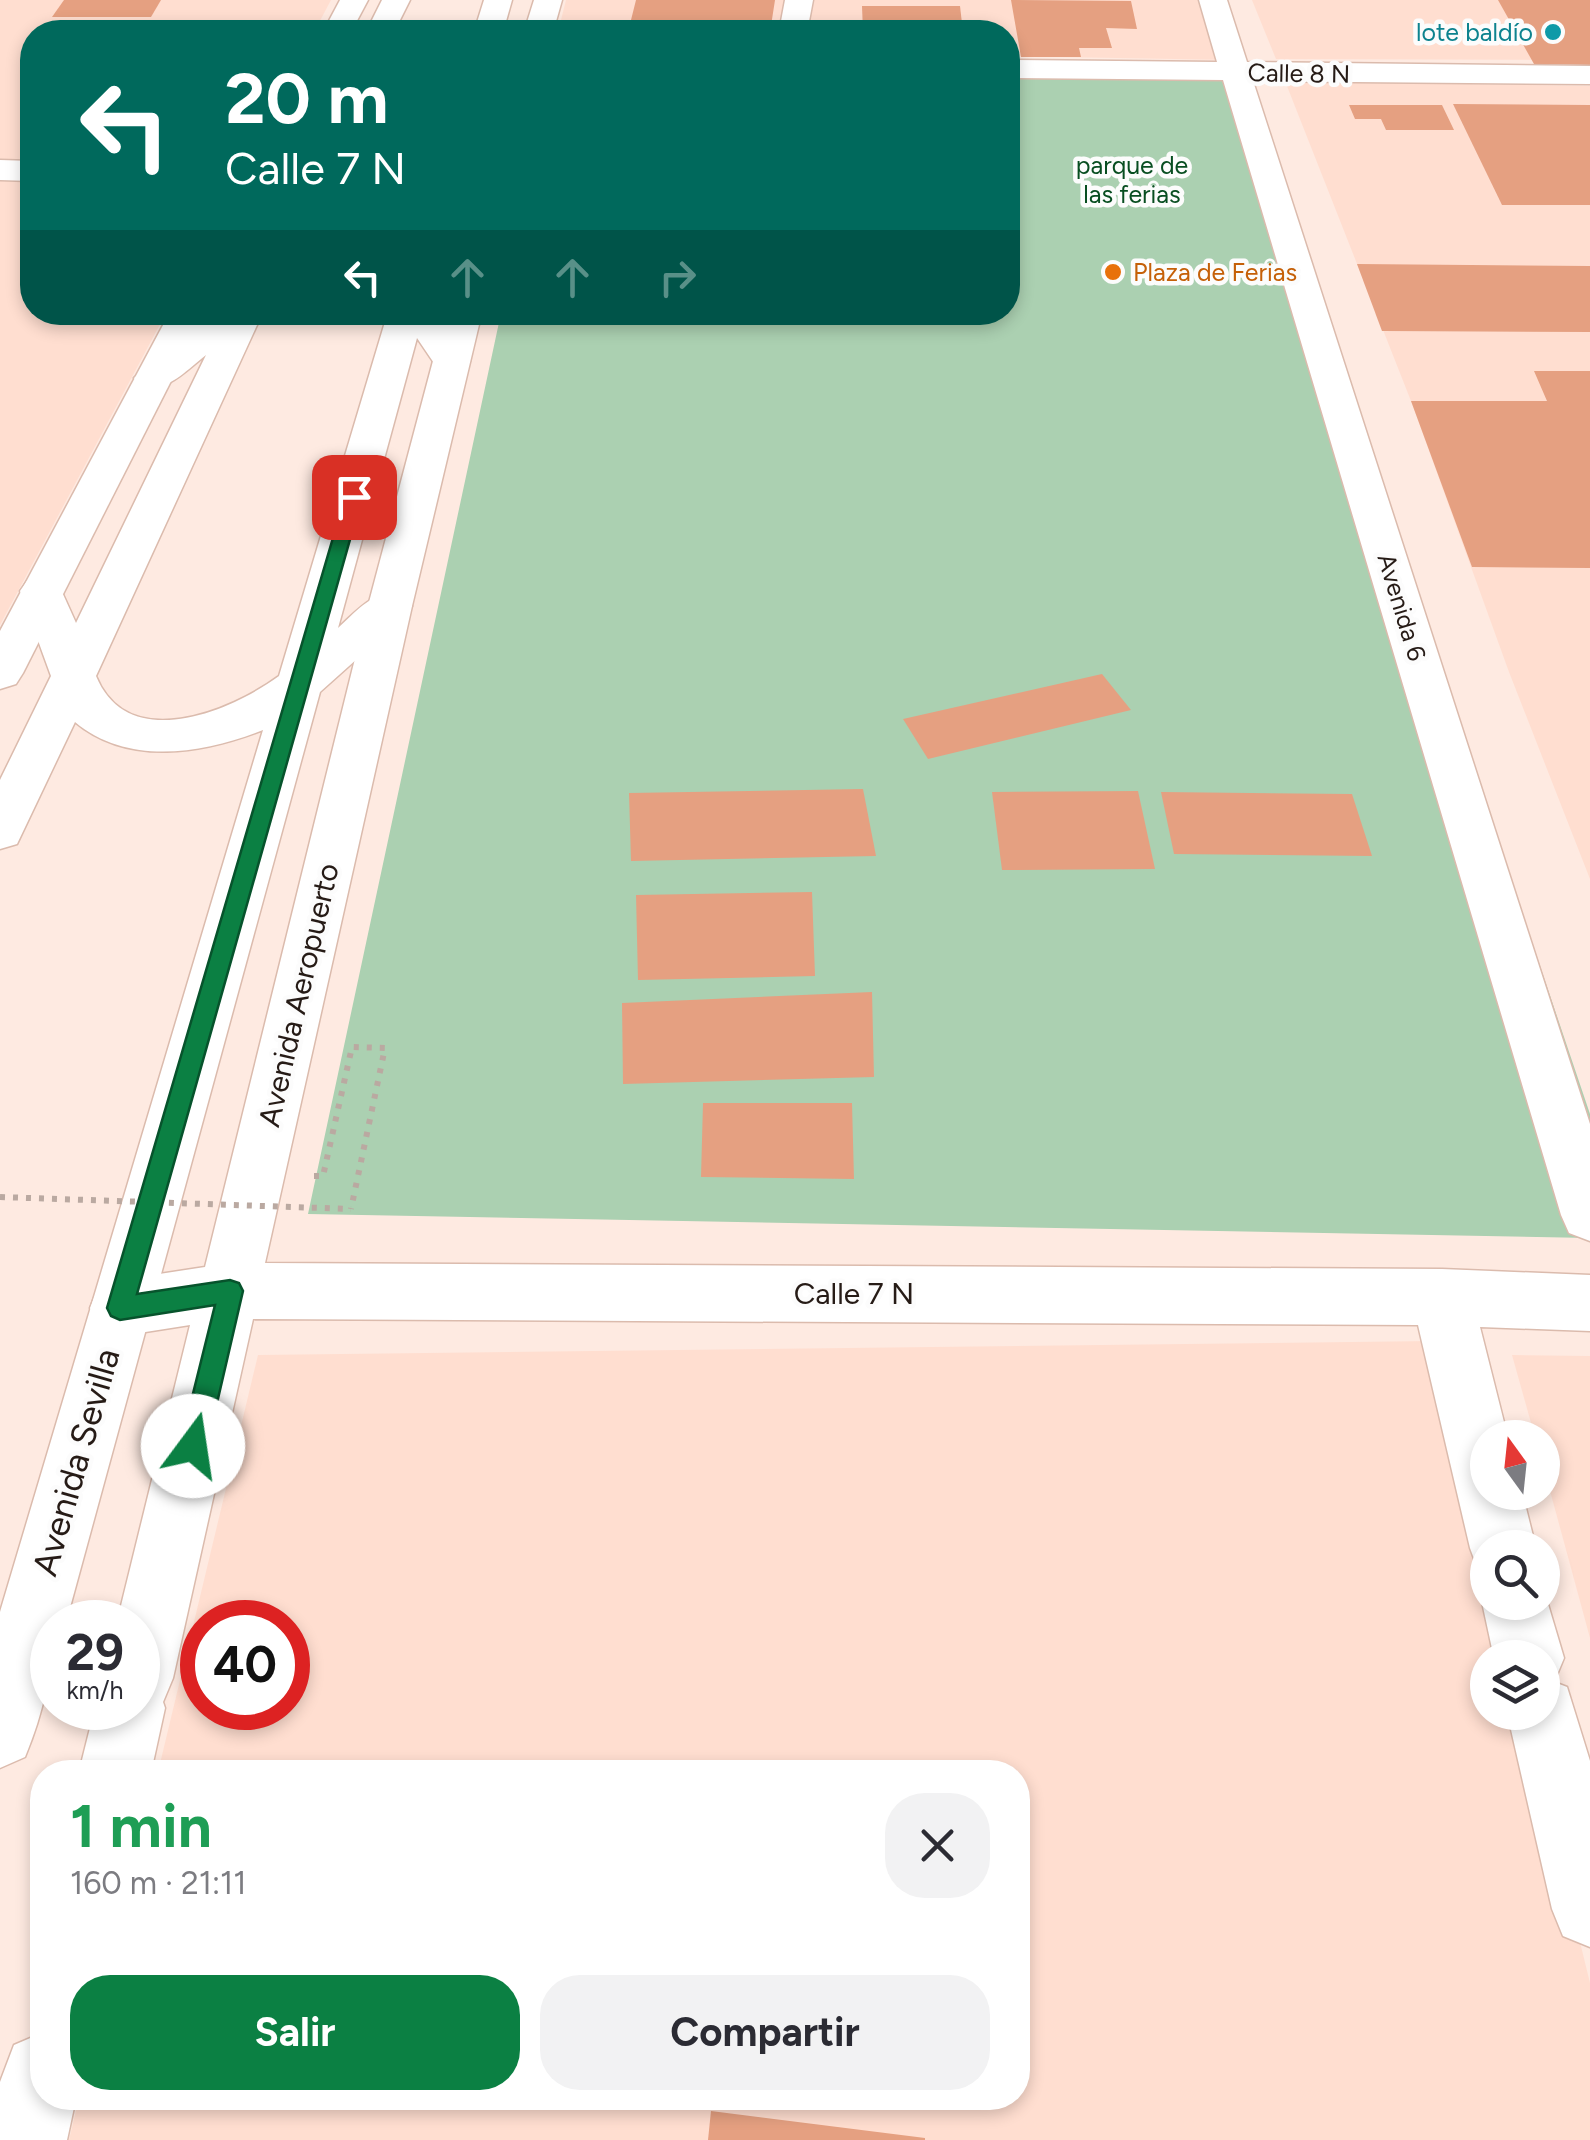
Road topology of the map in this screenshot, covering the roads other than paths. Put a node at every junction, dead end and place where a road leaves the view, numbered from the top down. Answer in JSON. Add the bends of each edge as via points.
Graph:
{"nodes":[{"id":1,"x":1213,"y":0,"type":"edge"},
{"id":2,"x":1020,"y":69,"type":"edge"},
{"id":3,"x":1236,"y":72,"type":"junction"},
{"id":4,"x":1590,"y":75,"type":"edge"},
{"id":5,"x":181,"y":325,"type":"edge"},
{"id":6,"x":224,"y":325,"type":"edge"},
{"id":7,"x":235,"y":325,"type":"edge"},
{"id":8,"x":402,"y":325,"type":"edge"},
{"id":9,"x":427,"y":325,"type":"edge"},
{"id":10,"x":461,"y":325,"type":"edge"},
{"id":11,"x":451,"y":362,"type":"junction"},
{"id":12,"x":153,"y":378,"type":"junction"},
{"id":13,"x":42,"y":592,"type":"junction"},
{"id":14,"x":390,"y":606,"type":"junction"},
{"id":15,"x":0,"y":673,"type":"edge"},
{"id":16,"x":75,"y":673,"type":"junction"},
{"id":17,"x":301,"y":682,"type":"junction"},
{"id":18,"x":0,"y":831,"type":"edge"},
{"id":19,"x":1590,"y":1215,"type":"edge"},
{"id":20,"x":230,"y":1291,"type":"junction"},
{"id":21,"x":1442,"y":1296,"type":"junction"},
{"id":22,"x":1590,"y":1303,"type":"edge"},
{"id":23,"x":120,"y":1308,"type":"junction"},
{"id":24,"x":1472,"y":1420,"type":"edge"},
{"id":25,"x":157,"y":1600,"type":"edge"},
{"id":26,"x":125,"y":1730,"type":"edge"},
{"id":27,"x":1546,"y":1730,"type":"edge"},
{"id":28,"x":0,"y":1732,"type":"edge"},
{"id":29,"x":118,"y":1760,"type":"edge"},
{"id":30,"x":1590,"y":1909,"type":"edge"},
{"id":31,"x":33,"y":2110,"type":"edge"},
{"id":32,"x":26,"y":2140,"type":"edge"}],
"edges":[{"from":1,"to":3,"type":"street","name":"Avenida 6"},
{"from":2,"to":3,"type":"street","name":"Calle 8 N"},
{"from":3,"to":4,"type":"street","name":"Calle 8 N"},
{"from":3,"to":19,"type":"street","name":"Avenida 6"},
{"from":5,"to":12,"type":"street"},
{"from":6,"to":12,"type":"street"},
{"from":7,"to":16,"type":"street"},
{"from":8,"to":17,"type":"street"},
{"from":9,"to":11,"type":"street"},
{"from":10,"to":11,"type":"street","name":"Avenida Aeropuerto"},
{"from":11,"to":14,"type":"street","name":"Avenida Aeropuerto"},
{"from":12,"to":13,"type":"street"},
{"from":13,"to":15,"type":"street"},
{"from":13,"to":16,"type":"street"},
{"from":14,"to":17,"type":"street"},
{"from":14,"to":20,"type":"street","name":"Avenida Aeropuerto"},
{"from":16,"to":17,"type":"street","via":[[84,704],[116,727],[162,738],[216,732],[265,712]]},
{"from":16,"to":18,"type":"street"},
{"from":17,"to":23,"type":"street"},
{"from":20,"to":21,"type":"street","name":"Calle 7 N"},
{"from":20,"to":23,"type":"street","name":"Calle 7 N"},
{"from":20,"to":25,"type":"street","name":"Avenida Aeropuerto"},
{"from":21,"to":22,"type":"street","name":"Calle 7 N"},
{"from":21,"to":24,"type":"street"},
{"from":23,"to":28,"type":"street","name":"Avenida Sevilla"},
{"from":26,"to":29,"type":"street"},
{"from":27,"to":30,"type":"street"},
{"from":31,"to":32,"type":"street"}]}
